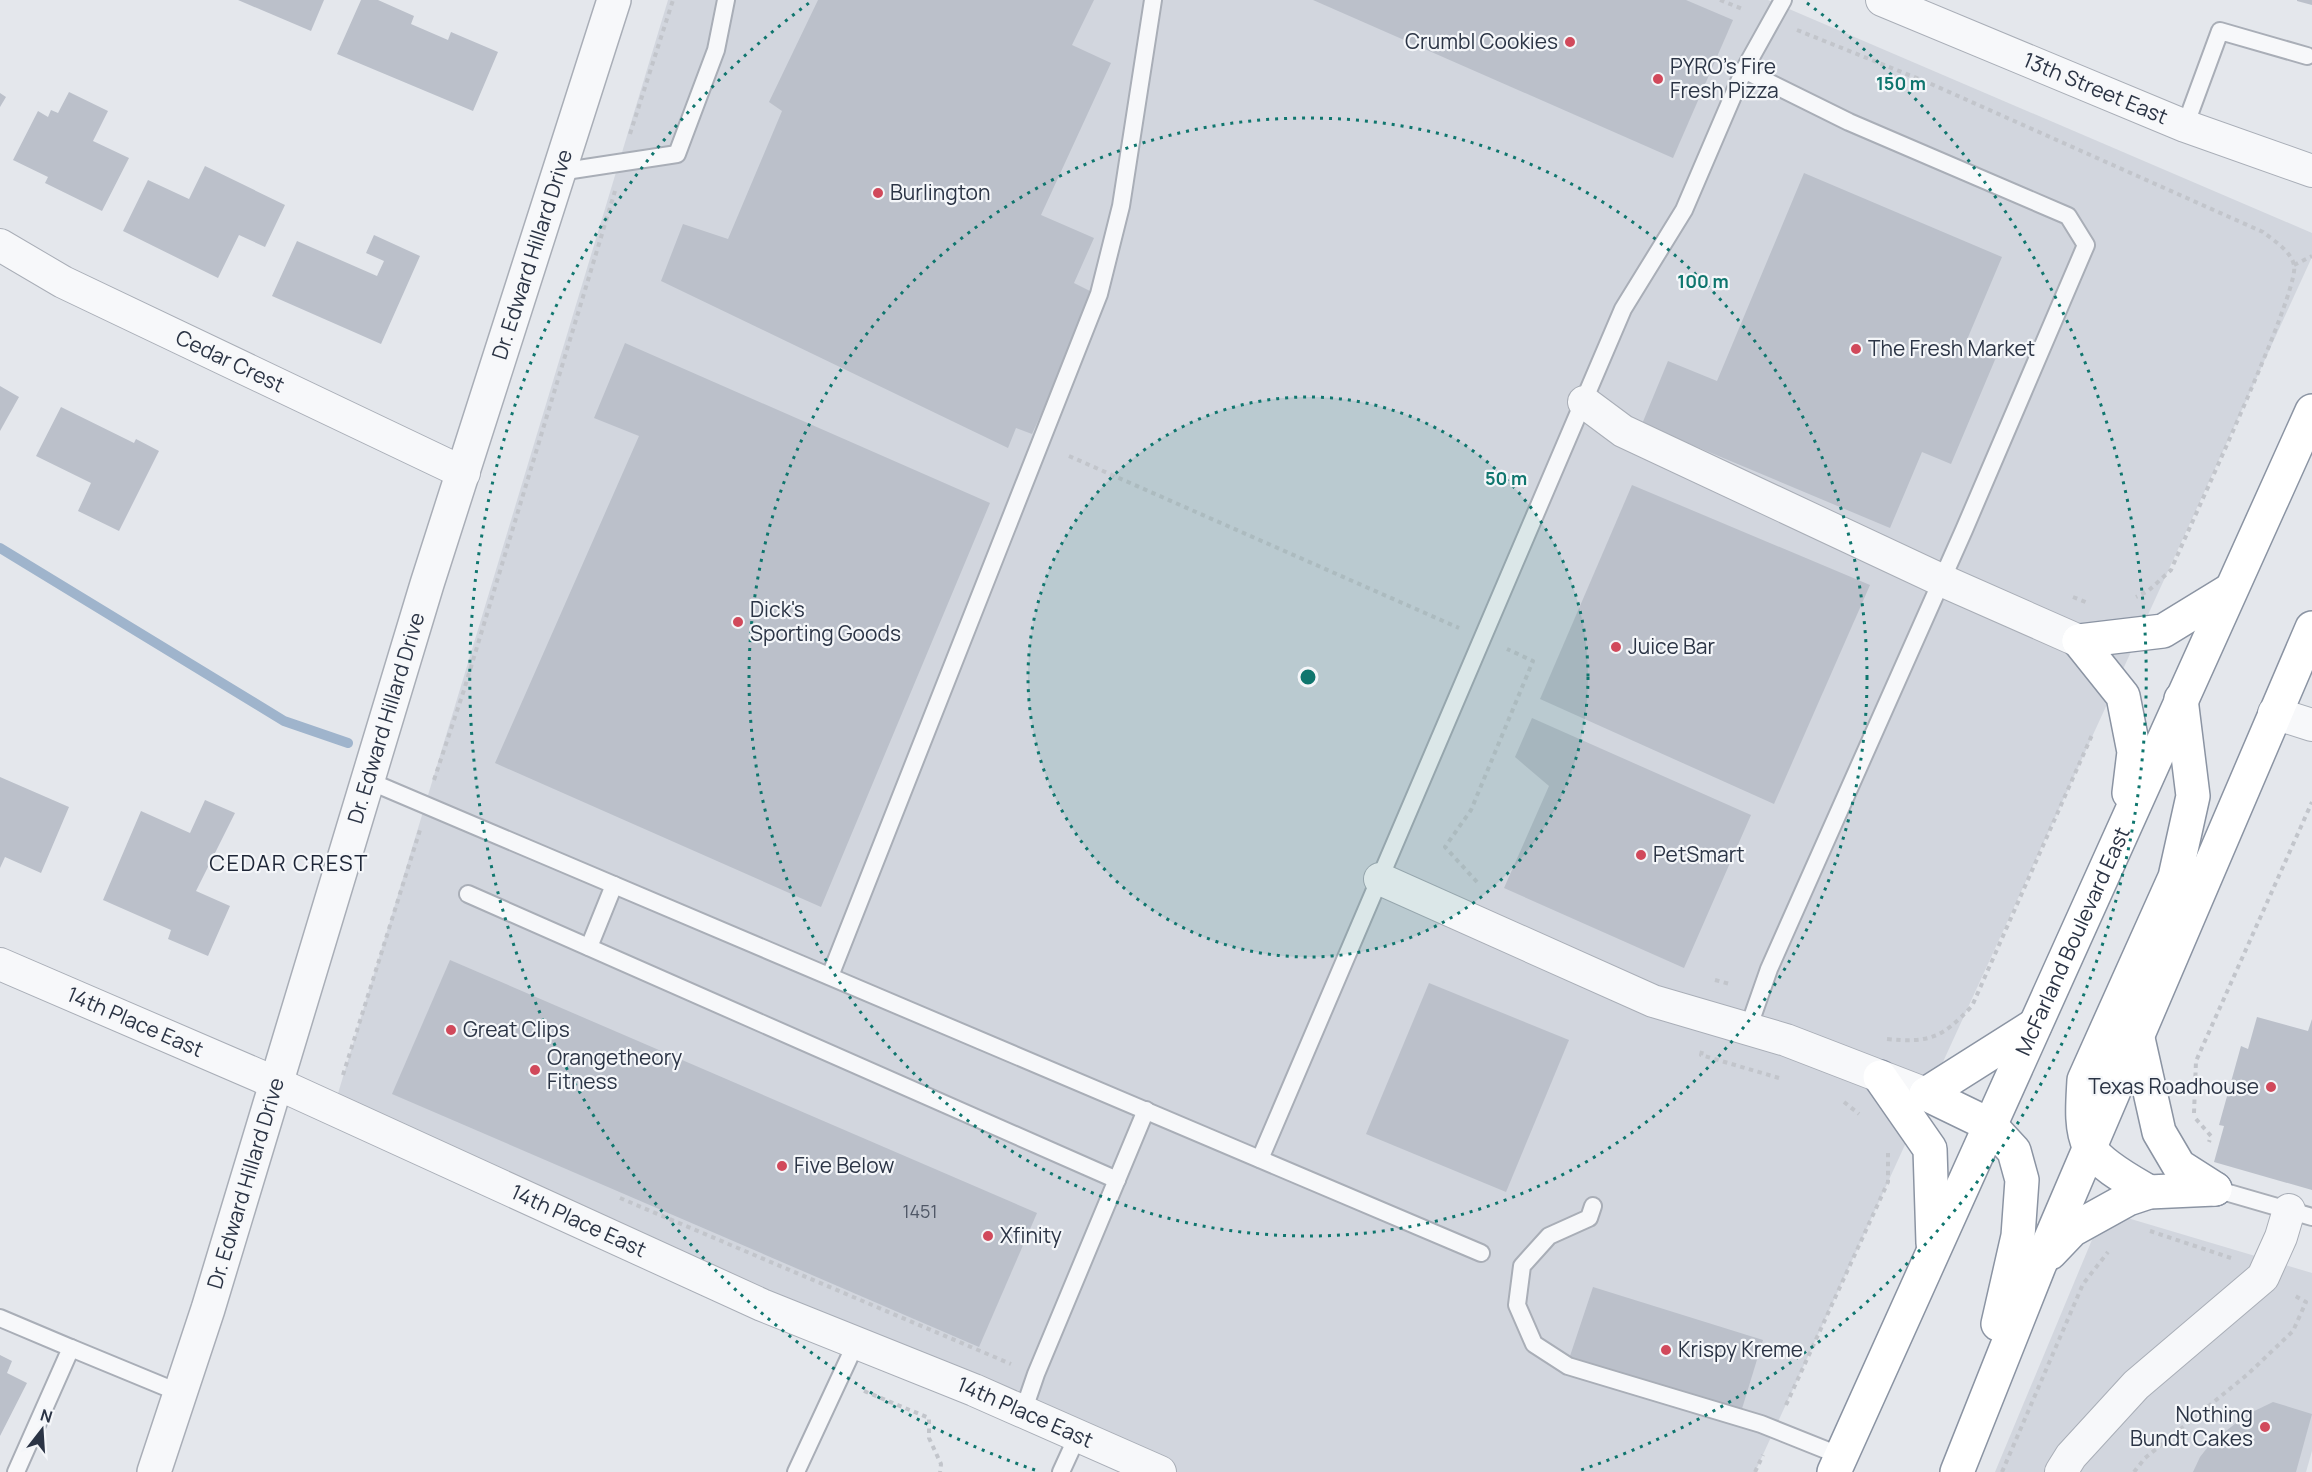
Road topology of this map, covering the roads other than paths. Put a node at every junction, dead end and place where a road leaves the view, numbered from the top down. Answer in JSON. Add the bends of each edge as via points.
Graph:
{"nodes":[{"id":1,"x":614,"y":0,"type":"edge"},
{"id":2,"x":726,"y":0,"type":"edge"},
{"id":3,"x":1153,"y":0,"type":"edge"},
{"id":4,"x":1783,"y":0,"type":"edge"},
{"id":5,"x":1882,"y":0,"type":"edge"},
{"id":6,"x":2307,"y":56,"type":"dead end"},
{"id":7,"x":1744,"y":70,"type":"junction"},
{"id":8,"x":2185,"y":126,"type":"junction"},
{"id":9,"x":2312,"y":171,"type":"edge"},
{"id":10,"x":559,"y":172,"type":"junction"},
{"id":11,"x":0,"y":245,"type":"edge"},
{"id":12,"x":1584,"y":402,"type":"junction"},
{"id":13,"x":2312,"y":411,"type":"edge"},
{"id":14,"x":464,"y":473,"type":"junction"},
{"id":15,"x":1941,"y":580,"type":"junction"},
{"id":16,"x":2230,"y":590,"type":"junction"},
{"id":17,"x":2312,"y":628,"type":"edge"},
{"id":18,"x":2079,"y":641,"type":"junction"},
{"id":19,"x":2181,"y":699,"type":"junction"},
{"id":20,"x":2274,"y":713,"type":"junction"},
{"id":21,"x":2312,"y":725,"type":"edge"},
{"id":22,"x":369,"y":781,"type":"junction"},
{"id":23,"x":2126,"y":822,"type":"junction"},
{"id":24,"x":1380,"y":879,"type":"junction"},
{"id":25,"x":614,"y":885,"type":"junction"},
{"id":26,"x":468,"y":894,"type":"dead end"},
{"id":27,"x":589,"y":947,"type":"junction"},
{"id":28,"x":0,"y":964,"type":"edge"},
{"id":29,"x":830,"y":976,"type":"junction"},
{"id":30,"x":2035,"y":1025,"type":"junction"},
{"id":31,"x":1748,"y":1029,"type":"junction"},
{"id":32,"x":2137,"y":1034,"type":"junction"},
{"id":33,"x":1880,"y":1077,"type":"junction"},
{"id":34,"x":276,"y":1083,"type":"junction"},
{"id":35,"x":1926,"y":1094,"type":"junction"},
{"id":36,"x":1146,"y":1110,"type":"junction"},
{"id":37,"x":1990,"y":1125,"type":"junction"},
{"id":38,"x":2090,"y":1147,"type":"junction"},
{"id":39,"x":1260,"y":1159,"type":"junction"},
{"id":40,"x":1117,"y":1180,"type":"junction"},
{"id":41,"x":2215,"y":1189,"type":"junction"},
{"id":42,"x":2149,"y":1192,"type":"junction"},
{"id":43,"x":1593,"y":1206,"type":"dead end"},
{"id":44,"x":2300,"y":1214,"type":"edge"},
{"id":45,"x":1934,"y":1250,"type":"junction"},
{"id":46,"x":1481,"y":1253,"type":"dead end"},
{"id":47,"x":2039,"y":1266,"type":"junction"},
{"id":48,"x":0,"y":1318,"type":"edge"},
{"id":49,"x":855,"y":1343,"type":"junction"},
{"id":50,"x":71,"y":1348,"type":"junction"},
{"id":51,"x":180,"y":1393,"type":"junction"},
{"id":52,"x":1023,"y":1412,"type":"junction"},
{"id":53,"x":1976,"y":1424,"type":"junction"},
{"id":54,"x":1077,"y":1437,"type":"junction"},
{"id":55,"x":1838,"y":1464,"type":"edge"},
{"id":56,"x":16,"y":1472,"type":"edge"},
{"id":57,"x":154,"y":1472,"type":"edge"},
{"id":58,"x":796,"y":1472,"type":"edge"},
{"id":59,"x":1061,"y":1472,"type":"edge"},
{"id":60,"x":1160,"y":1472,"type":"edge"},
{"id":61,"x":1957,"y":1472,"type":"edge"},
{"id":62,"x":2061,"y":1472,"type":"edge"}],
"edges":[{"from":1,"to":10,"type":"street","name":"Dr. Edward Hillard Drive"},
{"from":2,"to":10,"type":"lane","via":[[716,50],[677,154]]},
{"from":3,"to":29,"type":"lane","via":[[1121,206],[1099,294]]},
{"from":4,"to":7,"type":"lane"},
{"from":5,"to":8,"type":"street","name":"13th Street East"},
{"from":6,"to":8,"type":"lane","via":[[2220,31]]},
{"from":7,"to":12,"type":"lane","via":[[1684,210],[1623,309]]},
{"from":7,"to":15,"type":"lane","via":[[1849,122],[2068,216],[2086,244]]},
{"from":8,"to":9,"type":"street","name":"13th Street East"},
{"from":10,"to":14,"type":"street","name":"Dr. Edward Hillard Drive"},
{"from":11,"to":14,"type":"street","name":"Cedar Crest","via":[[63,282]]},
{"from":12,"to":15,"type":"street","via":[[1623,431]]},
{"from":12,"to":24,"type":"lane"},
{"from":13,"to":16,"type":"highway","name":"McFarland Boulevard East"},
{"from":14,"to":22,"type":"street","name":"Dr. Edward Hillard Drive"},
{"from":15,"to":18,"type":"street"},
{"from":15,"to":31,"type":"lane","via":[[1769,969]]},
{"from":16,"to":18,"type":"highway","via":[[2163,631]]},
{"from":16,"to":19,"type":"highway","name":"McFarland Boulevard East"},
{"from":17,"to":20,"type":"highway"},
{"from":18,"to":23,"type":"highway","via":[[2123,696],[2134,752]]},
{"from":19,"to":23,"type":"highway","name":"McFarland Boulevard East"},
{"from":19,"to":38,"type":"highway","via":[[2193,796],[2175,877],[2084,1080],[2082,1113]]},
{"from":20,"to":21,"type":"street"},
{"from":20,"to":32,"type":"highway"},
{"from":22,"to":25,"type":"lane"},
{"from":22,"to":34,"type":"street","name":"Dr. Edward Hillard Drive"},
{"from":23,"to":30,"type":"highway","name":"McFarland Boulevard East"},
{"from":24,"to":31,"type":"street","via":[[1653,1001]]},
{"from":24,"to":39,"type":"lane"},
{"from":25,"to":27,"type":"lane"},
{"from":25,"to":29,"type":"lane"},
{"from":26,"to":27,"type":"lane"},
{"from":27,"to":40,"type":"lane"},
{"from":28,"to":34,"type":"street","name":"14th Place East"},
{"from":29,"to":36,"type":"lane"},
{"from":30,"to":35,"type":"highway"},
{"from":30,"to":37,"type":"highway","name":"McFarland Boulevard East"},
{"from":31,"to":33,"type":"street"},
{"from":32,"to":38,"type":"highway"},
{"from":32,"to":41,"type":"highway","via":[[2158,1132],[2179,1166]]},
{"from":33,"to":35,"type":"street"},
{"from":33,"to":45,"type":"highway","via":[[1930,1149]]},
{"from":34,"to":49,"type":"street","name":"14th Place East","via":[[762,1305]]},
{"from":34,"to":51,"type":"street","name":"Dr. Edward Hillard Drive"},
{"from":35,"to":37,"type":"highway"},
{"from":36,"to":39,"type":"lane"},
{"from":36,"to":40,"type":"lane"},
{"from":37,"to":45,"type":"highway","name":"McFarland Boulevard East"},
{"from":37,"to":53,"type":"highway","via":[[2014,1151],[2022,1180],[2018,1236]]},
{"from":38,"to":42,"type":"highway","via":[[2117,1173]]},
{"from":38,"to":47,"type":"highway"},
{"from":39,"to":46,"type":"lane"},
{"from":40,"to":52,"type":"lane"},
{"from":41,"to":42,"type":"highway"},
{"from":41,"to":44,"type":"lane"},
{"from":42,"to":47,"type":"highway","via":[[2128,1199],[2072,1230]]},
{"from":43,"to":55,"type":"lane","via":[[1588,1218],[1549,1236],[1522,1266],[1517,1305],[1534,1344],[1568,1366],[1774,1429]]},
{"from":44,"to":62,"type":"street","via":[[2282,1237],[2263,1277],[2136,1385]]},
{"from":45,"to":55,"type":"highway","name":"McFarland Boulevard East"},
{"from":47,"to":53,"type":"highway"},
{"from":48,"to":50,"type":"lane"},
{"from":49,"to":52,"type":"street","name":"14th Place East"},
{"from":49,"to":58,"type":"lane"},
{"from":50,"to":51,"type":"lane"},
{"from":50,"to":56,"type":"lane"},
{"from":51,"to":57,"type":"street","name":"Dr. Edward Hillard Drive"},
{"from":52,"to":54,"type":"street","name":"14th Place East"},
{"from":53,"to":61,"type":"highway"},
{"from":54,"to":59,"type":"lane"},
{"from":54,"to":60,"type":"street","name":"14th Place East"}]}
